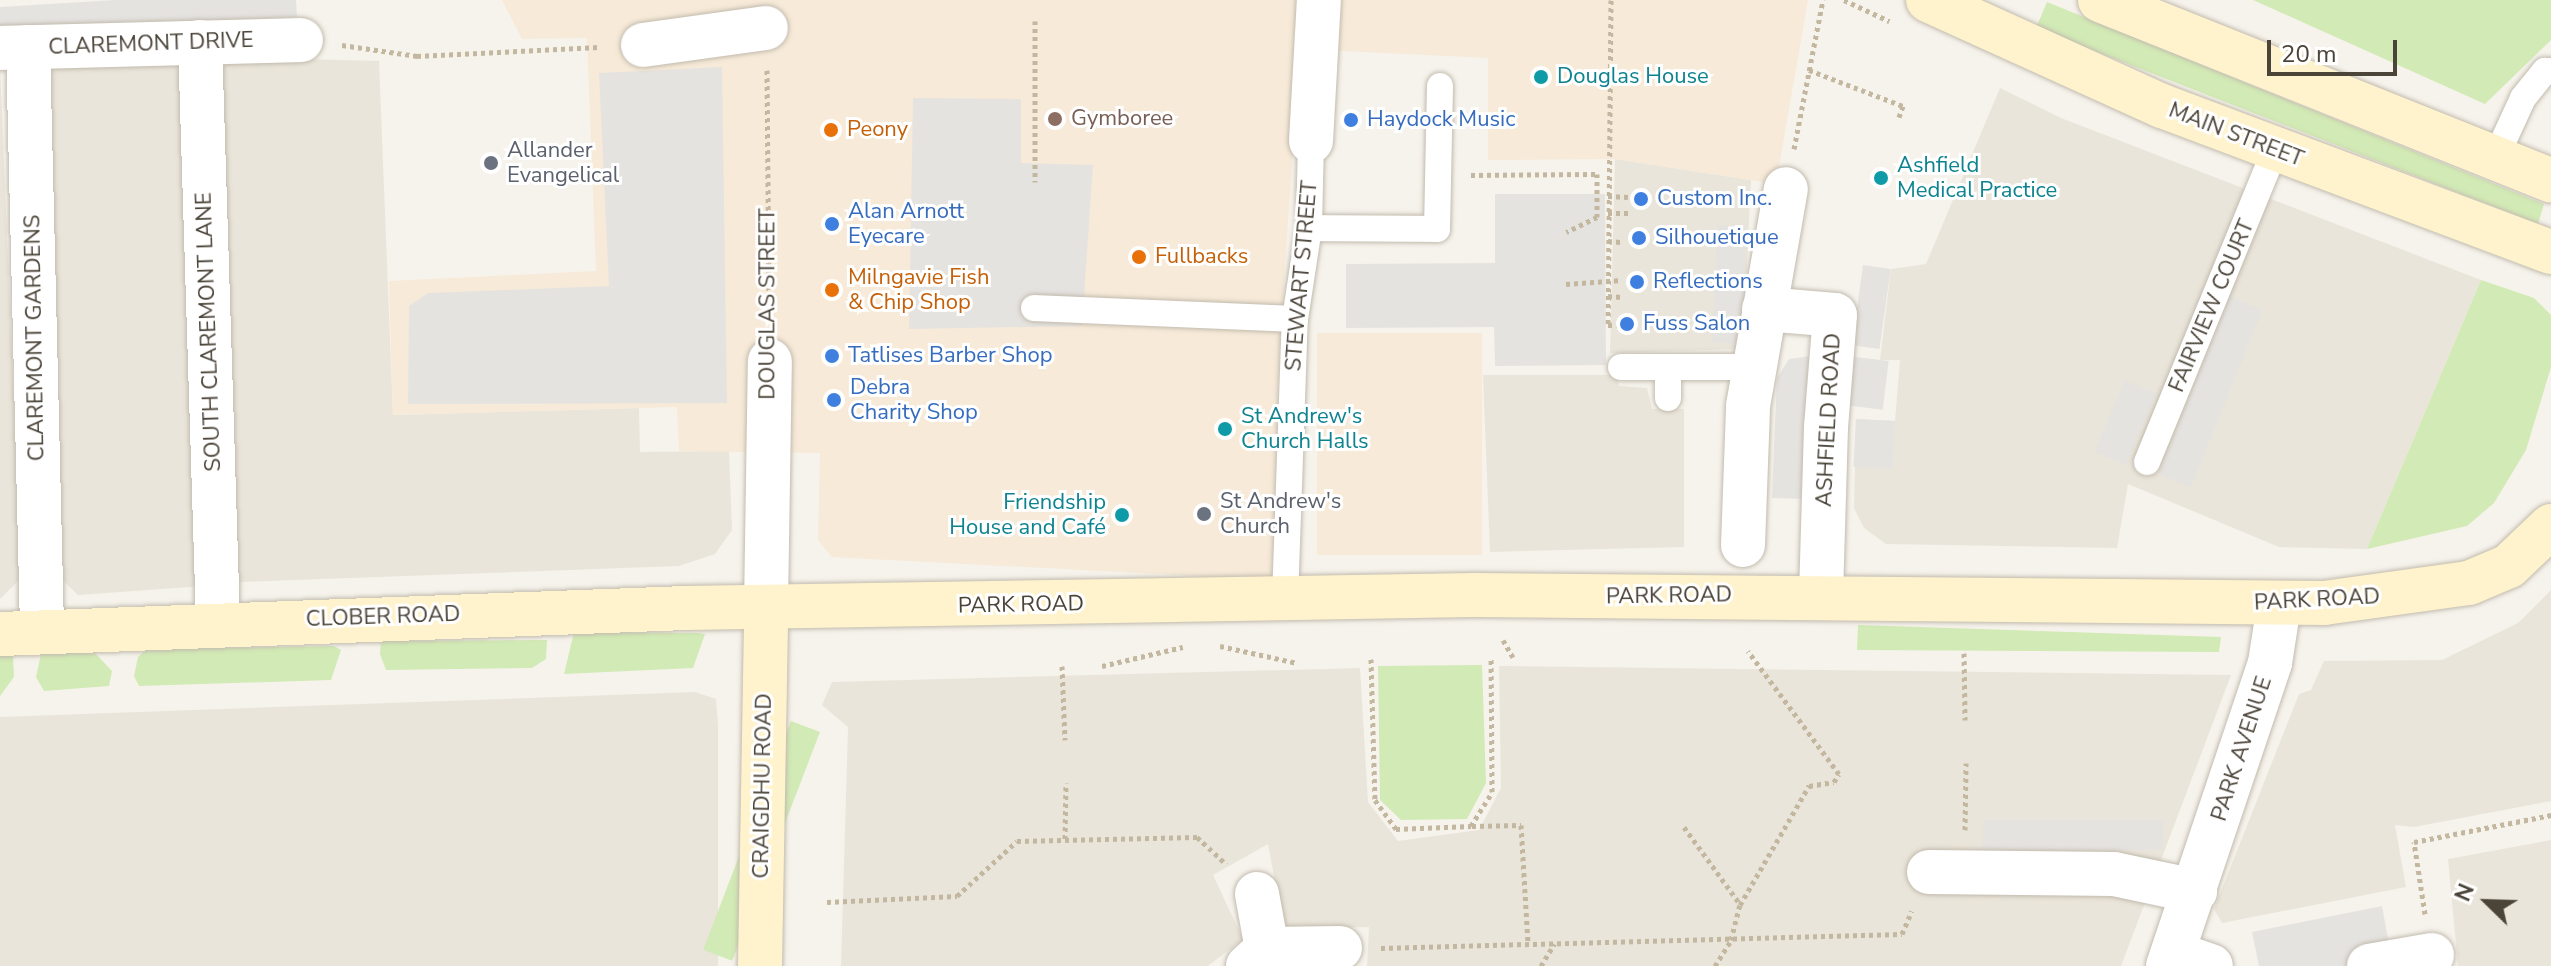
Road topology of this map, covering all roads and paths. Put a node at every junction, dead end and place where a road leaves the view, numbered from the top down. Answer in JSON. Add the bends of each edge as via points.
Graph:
{"nodes":[{"id":1,"x":1319,"y":0,"type":"edge"},
{"id":2,"x":1611,"y":0,"type":"edge"},
{"id":3,"x":1823,"y":0,"type":"edge"},
{"id":4,"x":1844,"y":0,"type":"edge"},
{"id":5,"x":2100,"y":0,"type":"edge"},
{"id":6,"x":1911,"y":12,"type":"edge"},
{"id":7,"x":1035,"y":21,"type":"dead end"},
{"id":8,"x":767,"y":28,"type":"edge"},
{"id":9,"x":301,"y":40,"type":"joint"},
{"id":10,"x":200,"y":42,"type":"junction"},
{"id":11,"x":643,"y":45,"type":"joint"},
{"id":12,"x":14,"y":48,"type":"edge"},
{"id":13,"x":1809,"y":70,"type":"junction"},
{"id":14,"x":2551,"y":71,"type":"edge"},
{"id":15,"x":1440,"y":86,"type":"dead end"},
{"id":16,"x":1899,"y":117,"type":"dead end"},
{"id":17,"x":1311,"y":141,"type":"joint"},
{"id":18,"x":2275,"y":150,"type":"junction"},
{"id":19,"x":2495,"y":159,"type":"junction"},
{"id":20,"x":1438,"y":175,"type":"junction"},
{"id":21,"x":2551,"y":180,"type":"edge"},
{"id":22,"x":1035,"y":182,"type":"dead end"},
{"id":23,"x":1786,"y":189,"type":"joint"},
{"id":24,"x":1608,"y":196,"type":"junction"},
{"id":25,"x":1628,"y":197,"type":"dead end"},
{"id":26,"x":1608,"y":213,"type":"junction"},
{"id":27,"x":1628,"y":213,"type":"dead end"},
{"id":28,"x":1309,"y":228,"type":"junction"},
{"id":29,"x":1566,"y":232,"type":"dead end"},
{"id":30,"x":1608,"y":241,"type":"junction"},
{"id":31,"x":1621,"y":242,"type":"dead end"},
{"id":32,"x":2551,"y":252,"type":"edge"},
{"id":33,"x":1608,"y":280,"type":"junction"},
{"id":34,"x":1622,"y":280,"type":"dead end"},
{"id":35,"x":1566,"y":284,"type":"dead end"},
{"id":36,"x":1608,"y":296,"type":"junction"},
{"id":37,"x":1622,"y":297,"type":"dead end"},
{"id":38,"x":1034,"y":308,"type":"dead end"},
{"id":39,"x":1764,"y":309,"type":"junction"},
{"id":40,"x":1295,"y":319,"type":"junction"},
{"id":41,"x":1617,"y":325,"type":"dead end"},
{"id":42,"x":770,"y":361,"type":"joint"},
{"id":43,"x":1621,"y":367,"type":"dead end"},
{"id":44,"x":1668,"y":367,"type":"junction"},
{"id":45,"x":1755,"y":367,"type":"junction"},
{"id":46,"x":1668,"y":398,"type":"dead end"},
{"id":47,"x":2147,"y":462,"type":"dead end"},
{"id":48,"x":2551,"y":526,"type":"edge"},
{"id":49,"x":1743,"y":545,"type":"dead end"},
{"id":50,"x":1821,"y":597,"type":"junction"},
{"id":51,"x":1285,"y":600,"type":"junction"},
{"id":52,"x":2279,"y":605,"type":"junction"},
{"id":53,"x":766,"y":607,"type":"junction"},
{"id":54,"x":218,"y":622,"type":"junction"},
{"id":55,"x":21,"y":632,"type":"edge"},
{"id":56,"x":1198,"y":643,"type":"dead end"},
{"id":57,"x":1207,"y":644,"type":"dead end"},
{"id":58,"x":1748,"y":651,"type":"dead end"},
{"id":59,"x":1964,"y":653,"type":"dead end"},
{"id":60,"x":1491,"y":658,"type":"dead end"},
{"id":61,"x":1371,"y":659,"type":"dead end"},
{"id":62,"x":1297,"y":663,"type":"dead end"},
{"id":63,"x":1062,"y":666,"type":"dead end"},
{"id":64,"x":1102,"y":666,"type":"dead end"},
{"id":65,"x":1965,"y":720,"type":"dead end"},
{"id":66,"x":1065,"y":740,"type":"dead end"},
{"id":67,"x":1966,"y":763,"type":"dead end"},
{"id":68,"x":1066,"y":783,"type":"dead end"},
{"id":69,"x":2551,"y":815,"type":"edge"},
{"id":70,"x":1471,"y":826,"type":"junction"},
{"id":71,"x":1684,"y":827,"type":"dead end"},
{"id":72,"x":1065,"y":839,"type":"junction"},
{"id":73,"x":1947,"y":872,"type":"junction"},
{"id":74,"x":2195,"y":891,"type":"junction"},
{"id":75,"x":1257,"y":894,"type":"joint"},
{"id":76,"x":827,"y":902,"type":"dead end"},
{"id":77,"x":1740,"y":905,"type":"junction"},
{"id":78,"x":1731,"y":940,"type":"junction"},
{"id":79,"x":1528,"y":944,"type":"junction"},
{"id":80,"x":1554,"y":944,"type":"junction"},
{"id":81,"x":1340,"y":948,"type":"joint"},
{"id":82,"x":2432,"y":955,"type":"joint"},
{"id":83,"x":1258,"y":957,"type":"edge"},
{"id":84,"x":2184,"y":962,"type":"edge"},
{"id":85,"x":760,"y":966,"type":"edge"},
{"id":86,"x":1541,"y":966,"type":"edge"},
{"id":87,"x":1715,"y":966,"type":"edge"},
{"id":88,"x":2369,"y":966,"type":"edge"}],
"edges":[{"from":1,"to":17,"type":"street","name":"STEWART STREET"},
{"from":2,"to":24,"type":"path"},
{"from":3,"to":13,"type":"path"},
{"from":4,"to":6,"type":"path"},
{"from":5,"to":19,"type":"main road"},
{"from":6,"to":18,"type":"main road","name":"MAIN STREET","via":[[2038,54]]},
{"from":7,"to":22,"type":"path"},
{"from":8,"to":11,"type":"street"},
{"from":8,"to":42,"type":"path","name":"DOUGLAS STREET"},
{"from":9,"to":10,"type":"street","name":"CLAREMONT DRIVE"},
{"from":9,"to":11,"type":"path","via":[[417,56]]},
{"from":10,"to":12,"type":"street","name":"CLAREMONT DRIVE"},
{"from":10,"to":54,"type":"street","name":"SOUTH CLAREMONT LANE"},
{"from":12,"to":55,"type":"street","name":"CLAREMONT GARDENS"},
{"from":13,"to":16,"type":"path","via":[[1903,106]]},
{"from":13,"to":23,"type":"path"},
{"from":14,"to":19,"type":"lane","via":[[2545,71],[2523,98]]},
{"from":15,"to":20,"type":"lane"},
{"from":17,"to":28,"type":"lane","name":"STEWART STREET"},
{"from":18,"to":32,"type":"main road","name":"MAIN STREET"},
{"from":18,"to":47,"type":"lane","name":"FAIRVIEW COURT"},
{"from":19,"to":21,"type":"main road"},
{"from":20,"to":28,"type":"lane","via":[[1437,229]]},
{"from":20,"to":29,"type":"path","via":[[1597,174],[1597,217]]},
{"from":23,"to":39,"type":"street"},
{"from":24,"to":25,"type":"path"},
{"from":24,"to":26,"type":"path"},
{"from":26,"to":27,"type":"path"},
{"from":26,"to":30,"type":"path"},
{"from":28,"to":40,"type":"lane","name":"STEWART STREET"},
{"from":30,"to":31,"type":"path"},
{"from":30,"to":33,"type":"path"},
{"from":33,"to":34,"type":"path"},
{"from":33,"to":35,"type":"path"},
{"from":33,"to":36,"type":"path"},
{"from":36,"to":37,"type":"path"},
{"from":36,"to":41,"type":"path","via":[[1608,325]]},
{"from":38,"to":40,"type":"lane"},
{"from":39,"to":45,"type":"street"},
{"from":39,"to":50,"type":"street","name":"ASHFIELD ROAD","via":[[1835,315]]},
{"from":40,"to":51,"type":"lane","name":"STEWART STREET"},
{"from":42,"to":53,"type":"street","name":"DOUGLAS STREET"},
{"from":43,"to":44,"type":"lane"},
{"from":44,"to":45,"type":"lane"},
{"from":44,"to":46,"type":"lane"},
{"from":45,"to":49,"type":"street"},
{"from":48,"to":52,"type":"main road","name":"PARK ROAD","via":[[2509,566],[2469,583],[2428,592]]},
{"from":50,"to":51,"type":"main road","name":"PARK ROAD"},
{"from":50,"to":52,"type":"main road","name":"PARK ROAD"},
{"from":51,"to":53,"type":"main road","name":"PARK ROAD"},
{"from":52,"to":74,"type":"street","name":"PARK AVENUE","via":[[2270,663]]},
{"from":53,"to":54,"type":"main road","name":"CLOBER ROAD"},
{"from":53,"to":85,"type":"main road","name":"CRAIGDHU ROAD"},
{"from":54,"to":55,"type":"main road","name":"CLOBER ROAD"},
{"from":56,"to":64,"type":"path"},
{"from":57,"to":62,"type":"path"},
{"from":58,"to":77,"type":"path","via":[[1839,774],[1834,782],[1809,786]]},
{"from":59,"to":65,"type":"path"},
{"from":60,"to":70,"type":"path","via":[[1492,792]]},
{"from":61,"to":70,"type":"path","via":[[1375,800],[1396,829]]},
{"from":63,"to":66,"type":"path"},
{"from":67,"to":73,"type":"path"},
{"from":68,"to":72,"type":"path"},
{"from":69,"to":82,"type":"path","via":[[2414,842]]},
{"from":70,"to":79,"type":"path","via":[[1521,825]]},
{"from":71,"to":77,"type":"path"},
{"from":72,"to":75,"type":"path","via":[[1197,837]]},
{"from":72,"to":76,"type":"path","via":[[1017,841],[957,896]]},
{"from":73,"to":74,"type":"street","via":[[2114,874]]},
{"from":73,"to":78,"type":"path","via":[[1902,934]]},
{"from":74,"to":84,"type":"street","name":"PARK AVENUE"},
{"from":75,"to":83,"type":"street"},
{"from":77,"to":78,"type":"path"},
{"from":78,"to":80,"type":"path"},
{"from":78,"to":87,"type":"path"},
{"from":79,"to":80,"type":"path"},
{"from":79,"to":81,"type":"path"},
{"from":80,"to":86,"type":"path"},
{"from":81,"to":83,"type":"street"},
{"from":82,"to":88,"type":"street"}]}
